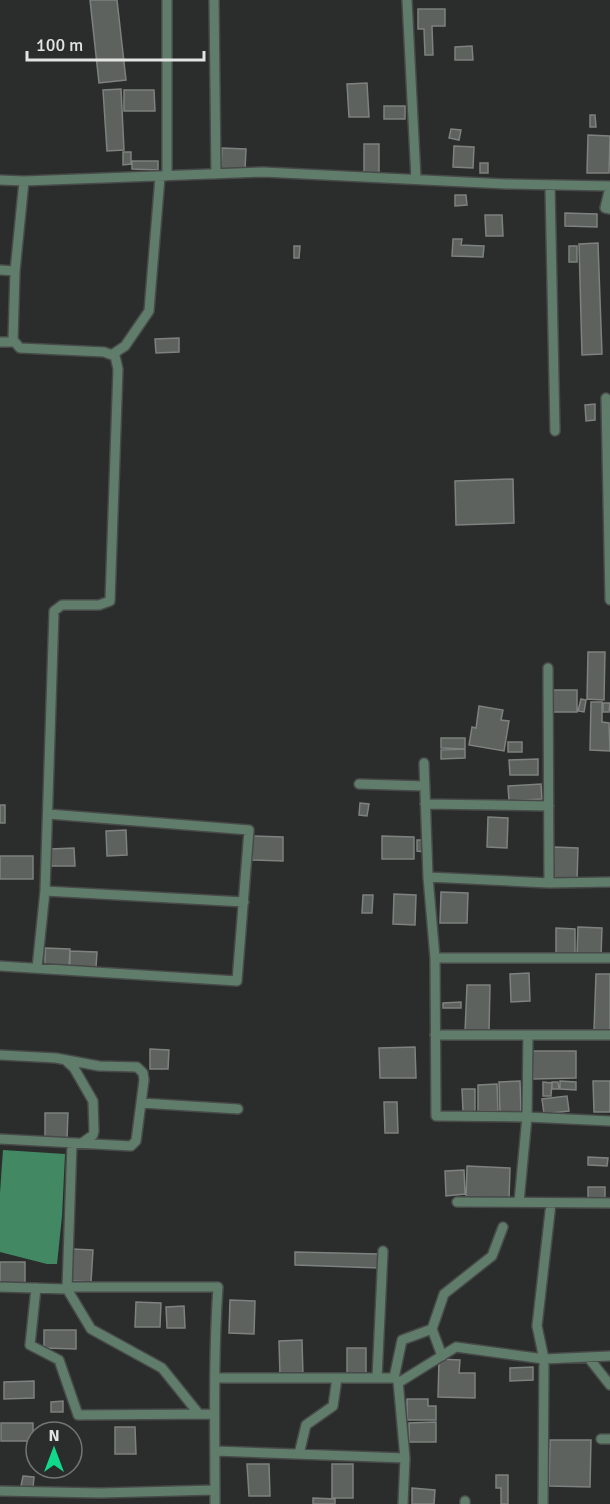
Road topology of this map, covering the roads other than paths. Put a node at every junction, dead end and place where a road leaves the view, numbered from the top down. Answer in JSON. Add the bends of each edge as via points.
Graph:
{"nodes":[{"id":1,"x":167,"y":0,"type":"edge"},
{"id":2,"x":214,"y":0,"type":"edge"},
{"id":3,"x":407,"y":0,"type":"edge"},
{"id":4,"x":216,"y":174,"type":"junction"},
{"id":5,"x":167,"y":176,"type":"junction"},
{"id":6,"x":416,"y":179,"type":"junction"},
{"id":7,"x":0,"y":180,"type":"edge"},
{"id":8,"x":24,"y":181,"type":"junction"},
{"id":9,"x":550,"y":186,"type":"junction"},
{"id":10,"x":610,"y":186,"type":"edge"},
{"id":11,"x":610,"y":210,"type":"edge"},
{"id":12,"x":0,"y":270,"type":"edge"},
{"id":13,"x":15,"y":271,"type":"junction"},
{"id":14,"x":0,"y":342,"type":"edge"},
{"id":15,"x":15,"y":342,"type":"junction"},
{"id":16,"x":116,"y":356,"type":"junction"},
{"id":17,"x":606,"y":398,"type":"dead end"},
{"id":18,"x":555,"y":431,"type":"dead end"},
{"id":19,"x":610,"y":600,"type":"edge"},
{"id":20,"x":548,"y":668,"type":"dead end"},
{"id":21,"x":424,"y":764,"type":"dead end"},
{"id":22,"x":359,"y":784,"type":"dead end"},
{"id":23,"x":425,"y":786,"type":"junction"},
{"id":24,"x":425,"y":804,"type":"junction"},
{"id":25,"x":549,"y":806,"type":"junction"},
{"id":26,"x":48,"y":814,"type":"junction"},
{"id":27,"x":428,"y":877,"type":"junction"},
{"id":28,"x":610,"y":882,"type":"edge"},
{"id":29,"x":549,"y":883,"type":"junction"},
{"id":30,"x":45,"y":891,"type":"junction"},
{"id":31,"x":244,"y":902,"type":"junction"},
{"id":32,"x":435,"y":958,"type":"junction"},
{"id":33,"x":610,"y":958,"type":"edge"},
{"id":34,"x":0,"y":966,"type":"edge"},
{"id":35,"x":37,"y":968,"type":"junction"},
{"id":36,"x":435,"y":1035,"type":"junction"},
{"id":37,"x":528,"y":1035,"type":"junction"},
{"id":38,"x":610,"y":1035,"type":"edge"},
{"id":39,"x":0,"y":1055,"type":"edge"},
{"id":40,"x":65,"y":1060,"type":"junction"},
{"id":41,"x":141,"y":1103,"type":"junction"},
{"id":42,"x":238,"y":1109,"type":"dead end"},
{"id":43,"x":527,"y":1117,"type":"junction"},
{"id":44,"x":610,"y":1121,"type":"edge"},
{"id":45,"x":0,"y":1139,"type":"edge"},
{"id":46,"x":77,"y":1143,"type":"junction"},
{"id":47,"x":457,"y":1202,"type":"dead end"},
{"id":48,"x":519,"y":1202,"type":"junction"},
{"id":49,"x":551,"y":1203,"type":"junction"},
{"id":50,"x":610,"y":1203,"type":"edge"},
{"id":51,"x":503,"y":1227,"type":"dead end"},
{"id":52,"x":383,"y":1251,"type":"dead end"},
{"id":53,"x":0,"y":1287,"type":"edge"},
{"id":54,"x":36,"y":1288,"type":"junction"},
{"id":55,"x":67,"y":1288,"type":"junction"},
{"id":56,"x":432,"y":1329,"type":"junction"},
{"id":57,"x":442,"y":1356,"type":"junction"},
{"id":58,"x":610,"y":1356,"type":"edge"},
{"id":59,"x":588,"y":1357,"type":"junction"},
{"id":60,"x":544,"y":1359,"type":"junction"},
{"id":61,"x":216,"y":1378,"type":"junction"},
{"id":62,"x":337,"y":1378,"type":"junction"},
{"id":63,"x":377,"y":1378,"type":"junction"},
{"id":64,"x":396,"y":1380,"type":"junction"},
{"id":65,"x":610,"y":1385,"type":"edge"},
{"id":66,"x":199,"y":1414,"type":"junction"},
{"id":67,"x":214,"y":1414,"type":"junction"},
{"id":68,"x":215,"y":1450,"type":"junction"},
{"id":69,"x":299,"y":1454,"type":"junction"},
{"id":70,"x":405,"y":1458,"type":"junction"},
{"id":71,"x":215,"y":1490,"type":"junction"},
{"id":72,"x":0,"y":1491,"type":"edge"},
{"id":73,"x":215,"y":1504,"type":"edge"},
{"id":74,"x":403,"y":1504,"type":"edge"},
{"id":75,"x":543,"y":1504,"type":"edge"}],
"edges":[{"from":1,"to":5,"type":"street"},
{"from":2,"to":4,"type":"street"},
{"from":3,"to":6,"type":"street"},
{"from":4,"to":5,"type":"street"},
{"from":4,"to":6,"type":"street","via":[[263,172]]},
{"from":5,"to":8,"type":"street"},
{"from":5,"to":16,"type":"street","via":[[160,177],[149,311],[125,346],[113,354]]},
{"from":6,"to":9,"type":"street"},
{"from":7,"to":8,"type":"street"},
{"from":8,"to":13,"type":"street"},
{"from":9,"to":10,"type":"street"},
{"from":9,"to":18,"type":"street"},
{"from":10,"to":11,"type":"street","via":[[605,208]]},
{"from":12,"to":13,"type":"street"},
{"from":13,"to":15,"type":"street"},
{"from":14,"to":15,"type":"street"},
{"from":15,"to":16,"type":"street","via":[[20,348]]},
{"from":16,"to":26,"type":"street","via":[[110,601],[99,605],[62,605],[54,611]]},
{"from":17,"to":19,"type":"street"},
{"from":20,"to":25,"type":"street"},
{"from":21,"to":23,"type":"street"},
{"from":22,"to":23,"type":"street"},
{"from":23,"to":24,"type":"street"},
{"from":24,"to":25,"type":"street"},
{"from":24,"to":27,"type":"street"},
{"from":25,"to":29,"type":"street"},
{"from":26,"to":30,"type":"street"},
{"from":26,"to":31,"type":"street","via":[[249,830]]},
{"from":27,"to":29,"type":"street"},
{"from":27,"to":32,"type":"street"},
{"from":28,"to":29,"type":"street"},
{"from":30,"to":31,"type":"street"},
{"from":30,"to":35,"type":"street"},
{"from":31,"to":35,"type":"street","via":[[237,981]]},
{"from":32,"to":33,"type":"street"},
{"from":32,"to":36,"type":"street"},
{"from":34,"to":35,"type":"street"},
{"from":36,"to":37,"type":"street"},
{"from":36,"to":43,"type":"street","via":[[436,1116]]},
{"from":37,"to":38,"type":"street"},
{"from":37,"to":43,"type":"street"},
{"from":39,"to":40,"type":"street"},
{"from":40,"to":41,"type":"street","via":[[137,1067],[144,1080]]},
{"from":40,"to":46,"type":"street","via":[[93,1101],[93,1135]]},
{"from":41,"to":42,"type":"street"},
{"from":41,"to":46,"type":"street","via":[[136,1141],[131,1146]]},
{"from":43,"to":44,"type":"street"},
{"from":43,"to":48,"type":"street"},
{"from":45,"to":46,"type":"street"},
{"from":46,"to":55,"type":"street"},
{"from":47,"to":48,"type":"street"},
{"from":48,"to":49,"type":"street"},
{"from":49,"to":50,"type":"street"},
{"from":49,"to":60,"type":"street","via":[[537,1326]]},
{"from":51,"to":56,"type":"street","via":[[492,1256],[444,1294]]},
{"from":52,"to":63,"type":"street"},
{"from":53,"to":54,"type":"street"},
{"from":54,"to":55,"type":"street"},
{"from":54,"to":66,"type":"street","via":[[30,1345],[59,1360],[78,1415]]},
{"from":55,"to":61,"type":"street","via":[[218,1287]]},
{"from":55,"to":66,"type":"street","via":[[92,1329],[162,1368]]},
{"from":56,"to":57,"type":"street"},
{"from":56,"to":64,"type":"street","via":[[402,1340]]},
{"from":57,"to":60,"type":"street","via":[[456,1347]]},
{"from":57,"to":64,"type":"street"},
{"from":58,"to":59,"type":"street"},
{"from":59,"to":60,"type":"street"},
{"from":59,"to":65,"type":"street"},
{"from":60,"to":75,"type":"street"},
{"from":61,"to":62,"type":"street"},
{"from":61,"to":67,"type":"street"},
{"from":62,"to":63,"type":"street"},
{"from":62,"to":69,"type":"street","via":[[333,1406],[306,1425]]},
{"from":63,"to":64,"type":"street"},
{"from":64,"to":70,"type":"street"},
{"from":66,"to":67,"type":"street"},
{"from":67,"to":68,"type":"street"},
{"from":68,"to":69,"type":"street"},
{"from":68,"to":71,"type":"street"},
{"from":69,"to":70,"type":"street"},
{"from":70,"to":74,"type":"street"},
{"from":71,"to":72,"type":"street"},
{"from":71,"to":73,"type":"street"}]}
